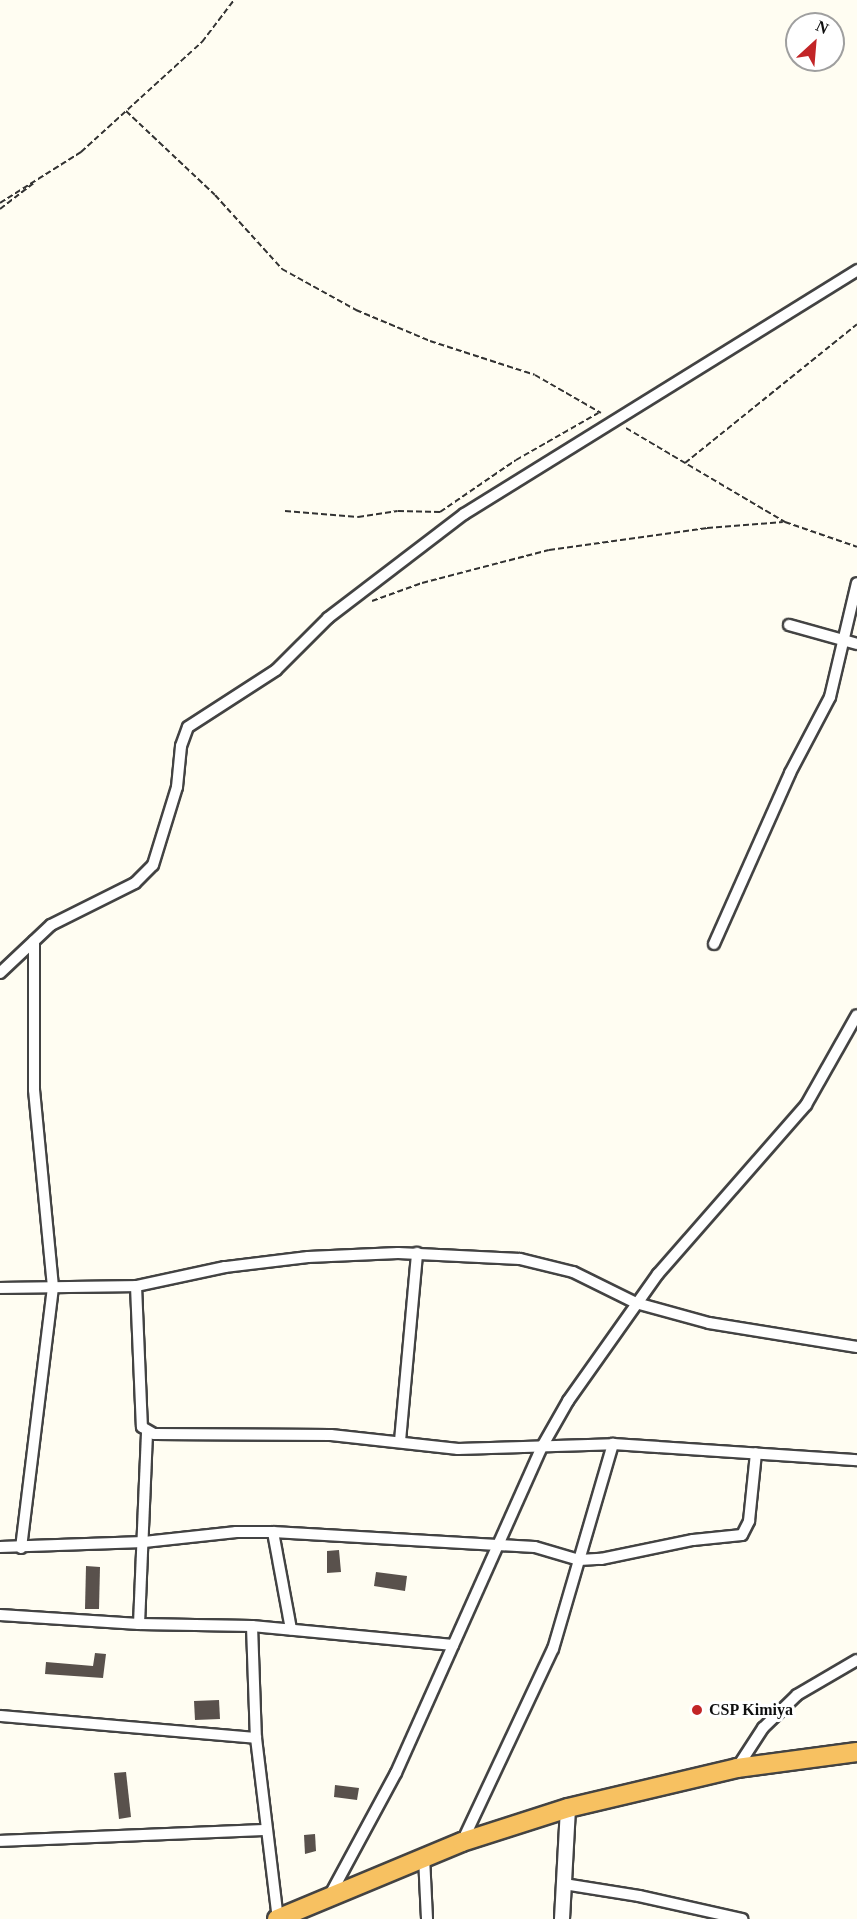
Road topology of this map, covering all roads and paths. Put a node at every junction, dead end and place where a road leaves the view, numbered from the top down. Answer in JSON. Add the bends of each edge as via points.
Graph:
{"nodes":[{"id":1,"x":234,"y":0,"type":"edge"},
{"id":2,"x":126,"y":111,"type":"junction"},
{"id":3,"x":47,"y":173,"type":"junction"},
{"id":4,"x":0,"y":203,"type":"edge"},
{"id":5,"x":0,"y":209,"type":"edge"},
{"id":6,"x":857,"y":270,"type":"edge"},
{"id":7,"x":857,"y":324,"type":"edge"},
{"id":8,"x":599,"y":412,"type":"junction"},
{"id":9,"x":613,"y":420,"type":"junction"},
{"id":10,"x":685,"y":463,"type":"junction"},
{"id":11,"x":285,"y":511,"type":"dead end"},
{"id":12,"x":784,"y":522,"type":"junction"},
{"id":13,"x":857,"y":547,"type":"edge"},
{"id":14,"x":857,"y":583,"type":"edge"},
{"id":15,"x":369,"y":602,"type":"dead end"},
{"id":16,"x":789,"y":625,"type":"dead end"},
{"id":17,"x":844,"y":641,"type":"junction"},
{"id":18,"x":857,"y":644,"type":"edge"},
{"id":19,"x":34,"y":940,"type":"junction"},
{"id":20,"x":714,"y":944,"type":"dead end"},
{"id":21,"x":0,"y":973,"type":"edge"},
{"id":22,"x":857,"y":1015,"type":"edge"},
{"id":23,"x":417,"y":1253,"type":"junction"},
{"id":24,"x":136,"y":1286,"type":"junction"},
{"id":25,"x":52,"y":1287,"type":"junction"},
{"id":26,"x":0,"y":1288,"type":"edge"},
{"id":27,"x":636,"y":1303,"type":"junction"},
{"id":28,"x":857,"y":1347,"type":"edge"},
{"id":29,"x":147,"y":1431,"type":"junction"},
{"id":30,"x":400,"y":1441,"type":"junction"},
{"id":31,"x":613,"y":1444,"type":"junction"},
{"id":32,"x":543,"y":1445,"type":"junction"},
{"id":33,"x":756,"y":1453,"type":"junction"},
{"id":34,"x":857,"y":1460,"type":"edge"},
{"id":35,"x":273,"y":1532,"type":"junction"},
{"id":36,"x":144,"y":1542,"type":"junction"},
{"id":37,"x":502,"y":1545,"type":"junction"},
{"id":38,"x":0,"y":1547,"type":"edge"},
{"id":39,"x":21,"y":1548,"type":"junction"},
{"id":40,"x":579,"y":1560,"type":"junction"},
{"id":41,"x":0,"y":1615,"type":"edge"},
{"id":42,"x":139,"y":1624,"type":"junction"},
{"id":43,"x":252,"y":1626,"type":"junction"},
{"id":44,"x":291,"y":1629,"type":"junction"},
{"id":45,"x":453,"y":1645,"type":"junction"},
{"id":46,"x":857,"y":1660,"type":"edge"},
{"id":47,"x":0,"y":1716,"type":"edge"},
{"id":48,"x":256,"y":1738,"type":"junction"},
{"id":49,"x":857,"y":1752,"type":"edge"},
{"id":50,"x":737,"y":1768,"type":"junction"},
{"id":51,"x":568,"y":1808,"type":"junction"},
{"id":52,"x":265,"y":1830,"type":"junction"},
{"id":53,"x":0,"y":1841,"type":"edge"},
{"id":54,"x":462,"y":1842,"type":"junction"},
{"id":55,"x":424,"y":1857,"type":"junction"},
{"id":56,"x":564,"y":1884,"type":"junction"},
{"id":57,"x":330,"y":1896,"type":"junction"},
{"id":58,"x":277,"y":1919,"type":"edge"},
{"id":59,"x":427,"y":1919,"type":"edge"},
{"id":60,"x":562,"y":1919,"type":"edge"},
{"id":61,"x":741,"y":1919,"type":"edge"}],
"edges":[{"from":1,"to":2,"type":"path","via":[[202,42]]},
{"from":2,"to":3,"type":"path","via":[[81,152]]},
{"from":2,"to":8,"type":"path","via":[[215,195],[282,269],[356,310],[430,341],[535,375]]},
{"from":3,"to":4,"type":"path"},
{"from":3,"to":5,"type":"path"},
{"from":6,"to":9,"type":"street"},
{"from":7,"to":10,"type":"path"},
{"from":8,"to":9,"type":"path"},
{"from":8,"to":11,"type":"path","via":[[516,460],[440,512],[398,511],[358,517]]},
{"from":9,"to":10,"type":"path"},
{"from":9,"to":19,"type":"street","via":[[464,514],[328,618],[276,670],[188,728],[181,746],[177,787],[153,865],[135,883],[51,925]]},
{"from":10,"to":12,"type":"path"},
{"from":12,"to":13,"type":"path"},
{"from":12,"to":15,"type":"path","via":[[707,528],[549,550],[422,583]]},
{"from":14,"to":17,"type":"street"},
{"from":16,"to":17,"type":"street"},
{"from":17,"to":18,"type":"street"},
{"from":17,"to":20,"type":"street","via":[[825,707],[790,773]]},
{"from":19,"to":21,"type":"street"},
{"from":19,"to":25,"type":"street","via":[[34,1090]]},
{"from":22,"to":27,"type":"street","via":[[806,1105]]},
{"from":23,"to":24,"type":"street","via":[[308,1257],[225,1267]]},
{"from":23,"to":27,"type":"street","via":[[520,1259],[573,1272]]},
{"from":23,"to":30,"type":"street"},
{"from":24,"to":25,"type":"street"},
{"from":24,"to":29,"type":"street","via":[[142,1427]]},
{"from":25,"to":26,"type":"street"},
{"from":25,"to":39,"type":"street"},
{"from":27,"to":28,"type":"street","via":[[709,1323]]},
{"from":27,"to":32,"type":"street","via":[[568,1401]]},
{"from":29,"to":30,"type":"street"},
{"from":29,"to":36,"type":"street"},
{"from":30,"to":32,"type":"street","via":[[458,1449]]},
{"from":31,"to":32,"type":"street"},
{"from":31,"to":33,"type":"street"},
{"from":31,"to":40,"type":"street"},
{"from":32,"to":37,"type":"street"},
{"from":33,"to":34,"type":"street"},
{"from":33,"to":40,"type":"street","via":[[748,1521],[742,1535]]},
{"from":35,"to":36,"type":"street"},
{"from":35,"to":37,"type":"street"},
{"from":35,"to":44,"type":"street"},
{"from":36,"to":39,"type":"street"},
{"from":36,"to":42,"type":"street"},
{"from":37,"to":40,"type":"street","via":[[535,1547]]},
{"from":37,"to":45,"type":"street"},
{"from":38,"to":39,"type":"street"},
{"from":40,"to":54,"type":"street","via":[[553,1649]]},
{"from":41,"to":42,"type":"street"},
{"from":42,"to":43,"type":"street"},
{"from":43,"to":44,"type":"street"},
{"from":43,"to":48,"type":"street"},
{"from":44,"to":45,"type":"street"},
{"from":45,"to":57,"type":"street","via":[[396,1773]]},
{"from":46,"to":50,"type":"street","via":[[797,1695],[763,1728]]},
{"from":47,"to":48,"type":"street"},
{"from":48,"to":52,"type":"street"},
{"from":49,"to":50,"type":"highway"},
{"from":50,"to":51,"type":"highway"},
{"from":51,"to":54,"type":"highway"},
{"from":51,"to":56,"type":"street"},
{"from":52,"to":53,"type":"street"},
{"from":52,"to":58,"type":"street"},
{"from":54,"to":55,"type":"highway"},
{"from":55,"to":57,"type":"highway"},
{"from":55,"to":59,"type":"street"},
{"from":56,"to":60,"type":"street"},
{"from":56,"to":61,"type":"street"},
{"from":57,"to":58,"type":"highway"}]}
